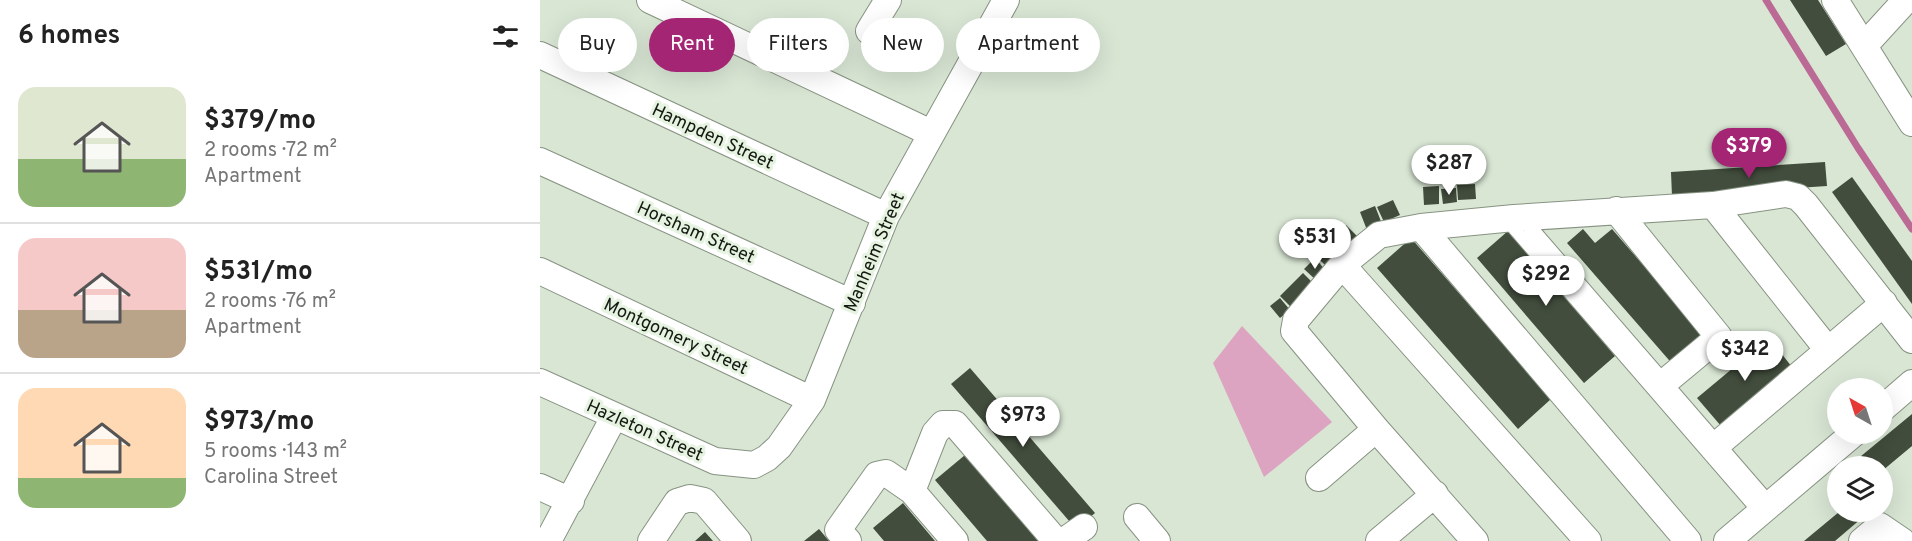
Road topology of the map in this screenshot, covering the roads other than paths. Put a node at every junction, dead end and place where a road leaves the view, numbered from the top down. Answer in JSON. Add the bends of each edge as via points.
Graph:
{"nodes":[{"id":1,"x":650,"y":0,"type":"edge"},
{"id":2,"x":888,"y":0,"type":"edge"},
{"id":3,"x":1006,"y":0,"type":"edge"},
{"id":4,"x":1835,"y":0,"type":"edge"},
{"id":5,"x":1906,"y":0,"type":"edge"},
{"id":6,"x":877,"y":18,"type":"edge"},
{"id":7,"x":1864,"y":46,"type":"junction"},
{"id":8,"x":540,"y":55,"type":"edge"},
{"id":9,"x":1912,"y":123,"type":"edge"},
{"id":10,"x":931,"y":133,"type":"junction"},
{"id":11,"x":540,"y":161,"type":"edge"},
{"id":12,"x":1713,"y":205,"type":"junction"},
{"id":13,"x":1616,"y":210,"type":"junction"},
{"id":14,"x":886,"y":216,"type":"junction"},
{"id":15,"x":1514,"y":218,"type":"junction"},
{"id":16,"x":1421,"y":227,"type":"junction"},
{"id":17,"x":1342,"y":265,"type":"junction"},
{"id":18,"x":540,"y":272,"type":"edge"},
{"id":19,"x":852,"y":303,"type":"junction"},
{"id":20,"x":1884,"y":303,"type":"junction"},
{"id":21,"x":1912,"y":340,"type":"edge"},
{"id":22,"x":1828,"y":350,"type":"junction"},
{"id":23,"x":540,"y":382,"type":"edge"},
{"id":24,"x":1912,"y":383,"type":"edge"},
{"id":25,"x":1660,"y":386,"type":"junction"},
{"id":26,"x":1893,"y":399,"type":"edge"},
{"id":27,"x":812,"y":400,"type":"junction"},
{"id":28,"x":614,"y":417,"type":"junction"},
{"id":29,"x":1376,"y":429,"type":"junction"},
{"id":30,"x":1841,"y":444,"type":"edge"},
{"id":31,"x":1713,"y":448,"type":"junction"},
{"id":32,"x":754,"y":465,"type":"joint"},
{"id":33,"x":1319,"y":478,"type":"dead end"},
{"id":34,"x":540,"y":487,"type":"edge"},
{"id":35,"x":912,"y":491,"type":"junction"},
{"id":36,"x":1435,"y":494,"type":"junction"},
{"id":37,"x":571,"y":501,"type":"junction"},
{"id":38,"x":1765,"y":508,"type":"junction"},
{"id":39,"x":1137,"y":517,"type":"dead end"},
{"id":40,"x":548,"y":541,"type":"edge"},
{"id":41,"x":651,"y":541,"type":"edge"},
{"id":42,"x":738,"y":541,"type":"edge"},
{"id":43,"x":848,"y":541,"type":"edge"},
{"id":44,"x":955,"y":541,"type":"edge"},
{"id":45,"x":1056,"y":541,"type":"edge"},
{"id":46,"x":1157,"y":541,"type":"edge"},
{"id":47,"x":1379,"y":541,"type":"edge"},
{"id":48,"x":1475,"y":541,"type":"edge"},
{"id":49,"x":1588,"y":541,"type":"edge"},
{"id":50,"x":1689,"y":541,"type":"edge"},
{"id":51,"x":1727,"y":541,"type":"edge"},
{"id":52,"x":1862,"y":541,"type":"edge"},
{"id":53,"x":1902,"y":541,"type":"edge"}],
"edges":[{"from":1,"to":10,"type":"street"},
{"from":2,"to":6,"type":"street"},
{"from":3,"to":10,"type":"street","name":"Manheim Street"},
{"from":4,"to":7,"type":"street"},
{"from":5,"to":7,"type":"street"},
{"from":7,"to":9,"type":"street"},
{"from":8,"to":14,"type":"street","name":"Hampden Street"},
{"from":10,"to":14,"type":"street","name":"Manheim Street"},
{"from":11,"to":19,"type":"street","name":"Horsham Street"},
{"from":12,"to":13,"type":"street"},
{"from":12,"to":20,"type":"street","via":[[1786,194],[1798,197]]},
{"from":12,"to":22,"type":"street"},
{"from":13,"to":15,"type":"street"},
{"from":13,"to":25,"type":"street","via":[[1719,338]]},
{"from":14,"to":19,"type":"street","name":"Manheim Street"},
{"from":15,"to":16,"type":"street"},
{"from":15,"to":25,"type":"street"},
{"from":16,"to":17,"type":"street","via":[[1379,235]]},
{"from":16,"to":50,"type":"street"},
{"from":17,"to":29,"type":"street","via":[[1296,320],[1294,331]]},
{"from":17,"to":49,"type":"street"},
{"from":18,"to":27,"type":"street","name":"Montgomery Street"},
{"from":19,"to":27,"type":"street","name":"Manheim Street"},
{"from":20,"to":21,"type":"street"},
{"from":20,"to":22,"type":"street"},
{"from":22,"to":31,"type":"street"},
{"from":23,"to":28,"type":"street","name":"Hazleton Street"},
{"from":24,"to":26,"type":"street"},
{"from":25,"to":31,"type":"street"},
{"from":27,"to":32,"type":"street","name":"Manheim Street","via":[[778,447]]},
{"from":28,"to":32,"type":"street","name":"Hazleton Street","via":[[715,461]]},
{"from":28,"to":37,"type":"street"},
{"from":29,"to":33,"type":"street"},
{"from":29,"to":36,"type":"street"},
{"from":30,"to":38,"type":"street"},
{"from":31,"to":38,"type":"street"},
{"from":34,"to":37,"type":"street"},
{"from":35,"to":43,"type":"street","via":[[886,473],[877,475],[838,530]]},
{"from":35,"to":44,"type":"street"},
{"from":35,"to":45,"type":"street","via":[[935,433],[944,424],[955,424]]},
{"from":36,"to":47,"type":"street"},
{"from":36,"to":48,"type":"street"},
{"from":37,"to":40,"type":"street"},
{"from":38,"to":51,"type":"street"},
{"from":39,"to":46,"type":"street"},
{"from":41,"to":42,"type":"street","via":[[677,502],[690,498],[704,501]]},
{"from":52,"to":53,"type":"street","via":[[1880,526]]}]}
